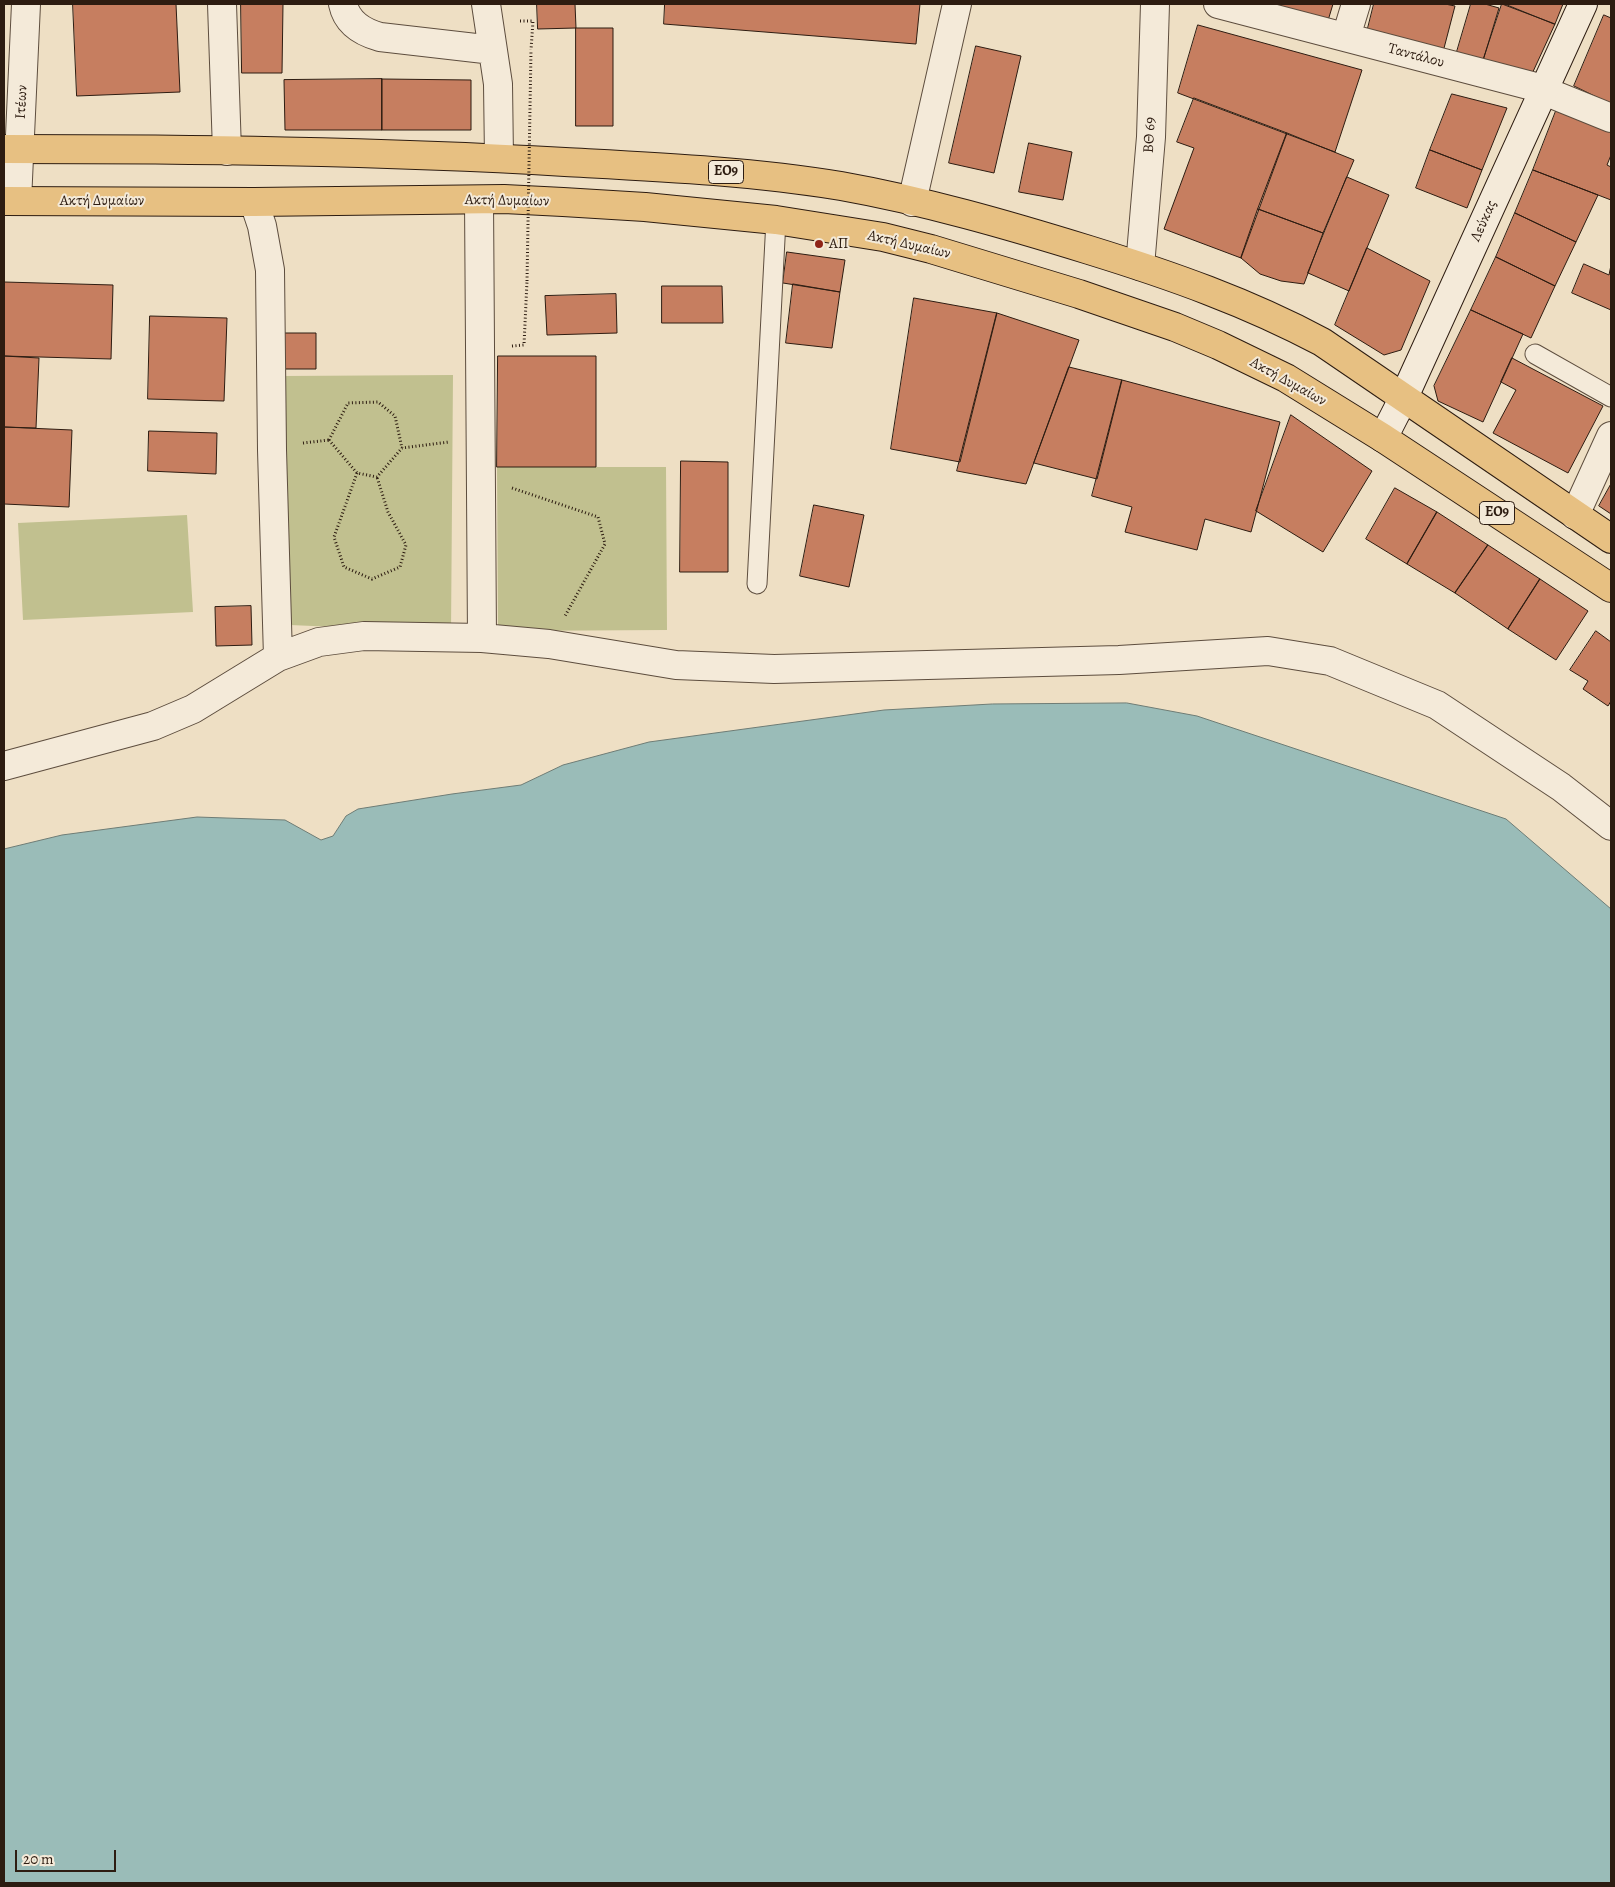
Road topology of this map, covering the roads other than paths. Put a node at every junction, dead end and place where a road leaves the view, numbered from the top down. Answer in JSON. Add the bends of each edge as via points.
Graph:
{"nodes":[{"id":1,"x":26,"y":4,"type":"edge"},
{"id":2,"x":222,"y":4,"type":"edge"},
{"id":3,"x":343,"y":4,"type":"edge"},
{"id":4,"x":486,"y":4,"type":"edge"},
{"id":5,"x":957,"y":4,"type":"edge"},
{"id":6,"x":1155,"y":4,"type":"edge"},
{"id":7,"x":1218,"y":4,"type":"edge"},
{"id":8,"x":1356,"y":4,"type":"edge"},
{"id":9,"x":1583,"y":4,"type":"edge"},
{"id":10,"x":1346,"y":37,"type":"junction"},
{"id":11,"x":493,"y":50,"type":"junction"},
{"id":12,"x":1543,"y":90,"type":"junction"},
{"id":13,"x":1611,"y":118,"type":"edge"},
{"id":14,"x":12,"y":149,"type":"edge"},
{"id":15,"x":227,"y":151,"type":"junction"},
{"id":16,"x":499,"y":158,"type":"junction"},
{"id":17,"x":479,"y":200,"type":"junction"},
{"id":18,"x":10,"y":201,"type":"edge"},
{"id":19,"x":254,"y":202,"type":"junction"},
{"id":20,"x":912,"y":202,"type":"junction"},
{"id":21,"x":776,"y":220,"type":"junction"},
{"id":22,"x":1140,"y":266,"type":"junction"},
{"id":23,"x":1535,"y":354,"type":"dead end"},
{"id":24,"x":1611,"y":397,"type":"edge"},
{"id":25,"x":1404,"y":398,"type":"junction"},
{"id":26,"x":1611,"y":436,"type":"edge"},
{"id":27,"x":1383,"y":438,"type":"junction"},
{"id":28,"x":1576,"y":515,"type":"junction"},
{"id":29,"x":1611,"y":539,"type":"edge"},
{"id":30,"x":757,"y":584,"type":"dead end"},
{"id":31,"x":1611,"y":588,"type":"edge"},
{"id":32,"x":482,"y":638,"type":"junction"},
{"id":33,"x":278,"y":657,"type":"junction"},
{"id":34,"x":4,"y":766,"type":"edge"},
{"id":35,"x":1611,"y":826,"type":"edge"}],
"edges":[{"from":1,"to":14,"type":"street","name":"Ιτέων"},
{"from":2,"to":15,"type":"street"},
{"from":3,"to":11,"type":"street","via":[[349,18],[368,34]]},
{"from":4,"to":11,"type":"street"},
{"from":5,"to":20,"type":"street"},
{"from":6,"to":22,"type":"street","name":"ΒΘ 69","via":[[1151,137]]},
{"from":7,"to":10,"type":"street","name":"Ταντάλου"},
{"from":8,"to":10,"type":"street"},
{"from":9,"to":12,"type":"street","name":"Λεύκας"},
{"from":10,"to":12,"type":"street","name":"Ταντάλου"},
{"from":11,"to":16,"type":"street","via":[[498,84]]},
{"from":12,"to":13,"type":"street","name":"Ταντάλου"},
{"from":12,"to":25,"type":"street","name":"Λεύκας"},
{"from":14,"to":15,"type":"main road","number":"ΕΟ9"},
{"from":14,"to":18,"type":"street","name":"Ιτέων"},
{"from":15,"to":16,"type":"main road","number":"ΕΟ9"},
{"from":16,"to":20,"type":"main road","number":"ΕΟ9","via":[[773,177],[843,187]]},
{"from":17,"to":19,"type":"main road","name":"Ακτή Δυμαίων","number":"ΕΟ9"},
{"from":17,"to":21,"type":"main road","name":"Ακτή Δυμαίων","number":"ΕΟ9","via":[[645,207]]},
{"from":17,"to":32,"type":"street"},
{"from":18,"to":19,"type":"main road","name":"Ακτή Δυμαίων","number":"ΕΟ9"},
{"from":19,"to":33,"type":"street","via":[[270,270]]},
{"from":20,"to":22,"type":"main road","number":"ΕΟ9","via":[[1004,224]]},
{"from":21,"to":27,"type":"main road","name":"Ακτή Δυμαίων","number":"ΕΟ9","via":[[883,237],[931,249],[1175,327],[1286,378]]},
{"from":21,"to":30,"type":"lane"},
{"from":22,"to":25,"type":"main road","number":"ΕΟ9","via":[[1236,300],[1284,322],[1322,342]]},
{"from":23,"to":24,"type":"lane"},
{"from":25,"to":27,"type":"street","name":"Λεύκας"},
{"from":25,"to":28,"type":"main road","number":"ΕΟ9"},
{"from":26,"to":28,"type":"street"},
{"from":27,"to":31,"type":"main road","name":"Ακτή Δυμαίων","number":"ΕΟ9"},
{"from":28,"to":29,"type":"main road","number":"ΕΟ9"},
{"from":32,"to":33,"type":"street","via":[[364,636],[319,642]]},
{"from":32,"to":35,"type":"street","via":[[549,644],[676,664],[774,669],[1119,660],[1268,651],[1330,661],[1437,705],[1561,787]]},
{"from":33,"to":34,"type":"street","via":[[193,709],[154,726]]}]}
